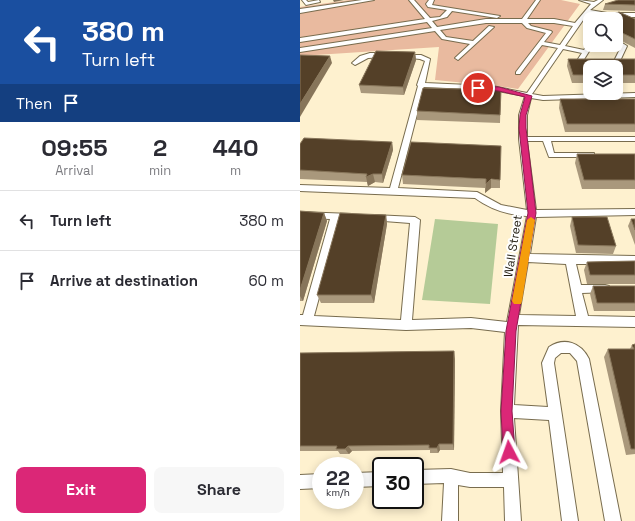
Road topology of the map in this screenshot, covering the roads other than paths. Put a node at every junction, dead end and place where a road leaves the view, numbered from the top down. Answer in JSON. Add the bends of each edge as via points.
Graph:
{"nodes":[{"id":1,"x":304,"y":0,"type":"edge"},
{"id":2,"x":334,"y":0,"type":"edge"},
{"id":3,"x":372,"y":0,"type":"edge"},
{"id":4,"x":411,"y":0,"type":"edge"},
{"id":5,"x":432,"y":0,"type":"edge"},
{"id":6,"x":538,"y":0,"type":"edge"},
{"id":7,"x":580,"y":0,"type":"edge"},
{"id":8,"x":318,"y":1,"type":"edge"},
{"id":9,"x":598,"y":2,"type":"edge"},
{"id":10,"x":451,"y":9,"type":"junction"},
{"id":11,"x":300,"y":11,"type":"edge"},
{"id":12,"x":589,"y":12,"type":"edge"},
{"id":13,"x":447,"y":14,"type":"junction"},
{"id":14,"x":623,"y":15,"type":"edge"},
{"id":15,"x":635,"y":15,"type":"edge"},
{"id":16,"x":497,"y":16,"type":"dead end"},
{"id":17,"x":470,"y":18,"type":"dead end"},
{"id":18,"x":583,"y":18,"type":"joint"},
{"id":19,"x":623,"y":18,"type":"edge"},
{"id":20,"x":635,"y":18,"type":"edge"},
{"id":21,"x":427,"y":19,"type":"junction"},
{"id":22,"x":524,"y":20,"type":"junction"},
{"id":23,"x":491,"y":27,"type":"dead end"},
{"id":24,"x":435,"y":29,"type":"junction"},
{"id":25,"x":328,"y":35,"type":"junction"},
{"id":26,"x":300,"y":40,"type":"edge"},
{"id":27,"x":474,"y":43,"type":"junction"},
{"id":28,"x":541,"y":43,"type":"junction"},
{"id":29,"x":333,"y":45,"type":"junction"},
{"id":30,"x":562,"y":47,"type":"junction"},
{"id":31,"x":300,"y":50,"type":"edge"},
{"id":32,"x":583,"y":52,"type":"edge"},
{"id":33,"x":585,"y":52,"type":"edge"},
{"id":34,"x":620,"y":52,"type":"edge"},
{"id":35,"x":458,"y":58,"type":"dead end"},
{"id":36,"x":624,"y":61,"type":"edge"},
{"id":37,"x":583,"y":62,"type":"edge"},
{"id":38,"x":355,"y":63,"type":"dead end"},
{"id":39,"x":518,"y":73,"type":"dead end"},
{"id":40,"x":420,"y":86,"type":"junction"},
{"id":41,"x":635,"y":95,"type":"edge"},
{"id":42,"x":528,"y":96,"type":"junction"},
{"id":43,"x":523,"y":139,"type":"junction"},
{"id":44,"x":546,"y":139,"type":"junction"},
{"id":45,"x":635,"y":139,"type":"edge"},
{"id":46,"x":597,"y":155,"type":"edge"},
{"id":47,"x":300,"y":188,"type":"edge"},
{"id":48,"x":393,"y":191,"type":"junction"},
{"id":49,"x":635,"y":212,"type":"edge"},
{"id":50,"x":532,"y":213,"type":"junction"},
{"id":51,"x":300,"y":215,"type":"edge"},
{"id":52,"x":336,"y":216,"type":"junction"},
{"id":53,"x":524,"y":258,"type":"junction"},
{"id":54,"x":570,"y":260,"type":"junction"},
{"id":55,"x":635,"y":260,"type":"edge"},
{"id":56,"x":576,"y":289,"type":"junction"},
{"id":57,"x":613,"y":289,"type":"edge"},
{"id":58,"x":304,"y":320,"type":"edge"},
{"id":59,"x":583,"y":321,"type":"junction"},
{"id":60,"x":635,"y":322,"type":"edge"},
{"id":61,"x":406,"y":324,"type":"junction"},
{"id":62,"x":513,"y":324,"type":"junction"},
{"id":63,"x":506,"y":411,"type":"junction"},
{"id":64,"x":554,"y":414,"type":"junction"},
{"id":65,"x":451,"y":476,"type":"junction"},
{"id":66,"x":424,"y":478,"type":"edge"},
{"id":67,"x":511,"y":480,"type":"junction"},
{"id":68,"x":312,"y":481,"type":"edge"},
{"id":69,"x":300,"y":482,"type":"edge"},
{"id":70,"x":450,"y":521,"type":"edge"},
{"id":71,"x":513,"y":521,"type":"edge"},
{"id":72,"x":570,"y":521,"type":"edge"},
{"id":73,"x":612,"y":521,"type":"edge"}],
"edges":[{"from":1,"to":8,"type":"street","via":[[306,4]]},
{"from":2,"to":8,"type":"street"},
{"from":3,"to":11,"type":"street"},
{"from":4,"to":21,"type":"street"},
{"from":5,"to":10,"type":"street","via":[[428,4],[430,6]]},
{"from":6,"to":22,"type":"street"},
{"from":7,"to":9,"type":"street"},
{"from":9,"to":12,"type":"street","name":"Wall Street"},
{"from":10,"to":13,"type":"street"},
{"from":10,"to":16,"type":"street"},
{"from":13,"to":17,"type":"street"},
{"from":13,"to":21,"type":"street","via":[[441,18]]},
{"from":14,"to":15,"type":"street"},
{"from":18,"to":22,"type":"street","via":[[554,21]]},
{"from":18,"to":30,"type":"street","name":"Wall Street"},
{"from":19,"to":20,"type":"street"},
{"from":21,"to":24,"type":"street"},
{"from":21,"to":25,"type":"street"},
{"from":22,"to":24,"type":"street","via":[[486,21]]},
{"from":22,"to":28,"type":"street","via":[[529,27],[550,32]]},
{"from":23,"to":27,"type":"street"},
{"from":24,"to":27,"type":"street","via":[[444,38]]},
{"from":24,"to":29,"type":"street"},
{"from":25,"to":26,"type":"street"},
{"from":25,"to":29,"type":"street"},
{"from":27,"to":35,"type":"street"},
{"from":28,"to":30,"type":"street"},
{"from":28,"to":39,"type":"street"},
{"from":29,"to":31,"type":"street"},
{"from":30,"to":32,"type":"street"},
{"from":30,"to":42,"type":"street","name":"Wall Street"},
{"from":33,"to":37,"type":"street","via":[[579,62]]},
{"from":34,"to":36,"type":"street","via":[[614,62]]},
{"from":38,"to":40,"type":"street","via":[[361,57],[369,55],[424,57],[427,62]]},
{"from":40,"to":42,"type":"street","via":[[492,88]]},
{"from":40,"to":48,"type":"street"},
{"from":41,"to":42,"type":"street","via":[[549,98]]},
{"from":42,"to":43,"type":"street","name":"Wall Street","via":[[523,115]]},
{"from":43,"to":44,"type":"street"},
{"from":43,"to":50,"type":"street","name":"Wall Street"},
{"from":44,"to":45,"type":"street"},
{"from":44,"to":46,"type":"street","via":[[552,155]]},
{"from":47,"to":48,"type":"street"},
{"from":48,"to":50,"type":"street","via":[[477,195],[490,205]]},
{"from":49,"to":50,"type":"street"},
{"from":50,"to":53,"type":"street","name":"Wall Street"},
{"from":51,"to":52,"type":"street"},
{"from":52,"to":58,"type":"street"},
{"from":52,"to":61,"type":"street","via":[[415,220]]},
{"from":53,"to":54,"type":"street"},
{"from":53,"to":62,"type":"street","name":"Wall Street"},
{"from":54,"to":55,"type":"street"},
{"from":54,"to":56,"type":"street"},
{"from":56,"to":57,"type":"street"},
{"from":56,"to":59,"type":"street"},
{"from":58,"to":61,"type":"street"},
{"from":59,"to":60,"type":"street"},
{"from":59,"to":62,"type":"street"},
{"from":61,"to":62,"type":"street"},
{"from":62,"to":63,"type":"street","name":"Wall Street"},
{"from":63,"to":64,"type":"street"},
{"from":63,"to":67,"type":"street","name":"Wall Street"},
{"from":64,"to":72,"type":"street"},
{"from":64,"to":73,"type":"street","via":[[549,357],[555,349],[570,348],[578,352],[583,359]]},
{"from":65,"to":66,"type":"street"},
{"from":65,"to":67,"type":"street","via":[[470,480]]},
{"from":65,"to":70,"type":"street"},
{"from":67,"to":71,"type":"street","name":"Wall Street"},
{"from":68,"to":69,"type":"street"}]}
